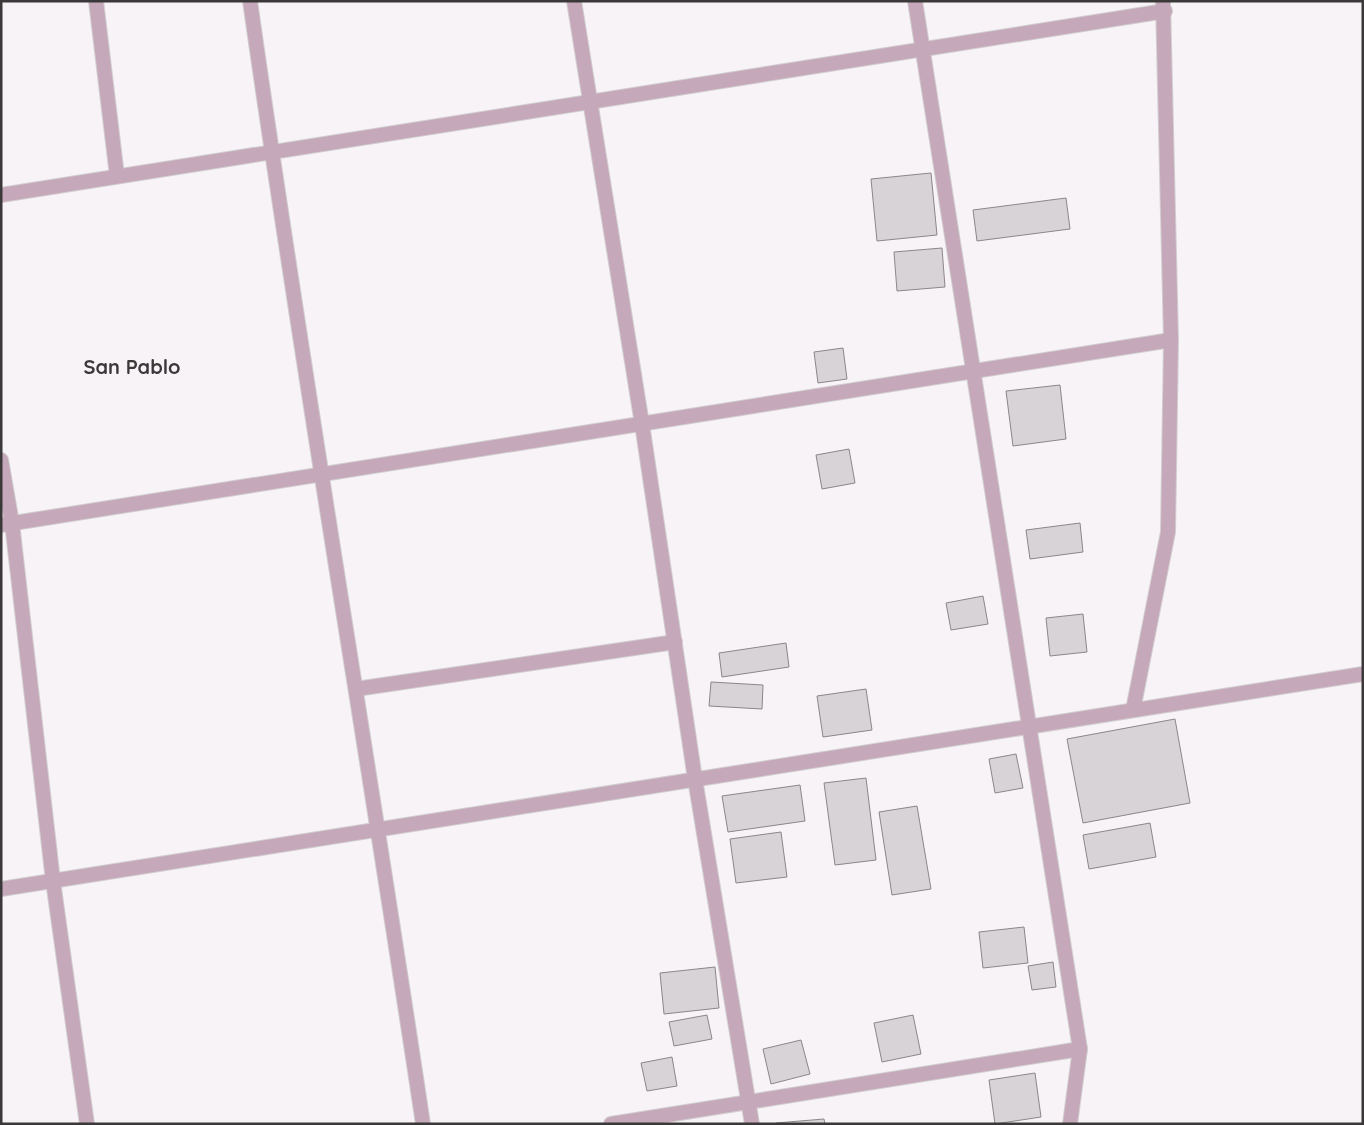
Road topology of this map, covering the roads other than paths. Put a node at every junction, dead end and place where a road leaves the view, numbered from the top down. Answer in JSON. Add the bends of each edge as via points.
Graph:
{"nodes":[{"id":1,"x":96,"y":1,"type":"edge"},
{"id":2,"x":250,"y":1,"type":"edge"},
{"id":3,"x":574,"y":1,"type":"edge"},
{"id":4,"x":915,"y":1,"type":"edge"},
{"id":5,"x":1164,"y":6,"type":"edge"},
{"id":6,"x":923,"y":49,"type":"junction"},
{"id":7,"x":590,"y":102,"type":"junction"},
{"id":8,"x":272,"y":152,"type":"junction"},
{"id":9,"x":117,"y":176,"type":"junction"},
{"id":10,"x":1,"y":195,"type":"edge"},
{"id":11,"x":1171,"y":340,"type":"junction"},
{"id":12,"x":974,"y":371,"type":"junction"},
{"id":13,"x":642,"y":424,"type":"junction"},
{"id":14,"x":1,"y":460,"type":"edge"},
{"id":15,"x":320,"y":475,"type":"junction"},
{"id":16,"x":7,"y":524,"type":"edge"},
{"id":17,"x":674,"y":642,"type":"junction"},
{"id":18,"x":1363,"y":674,"type":"edge"},
{"id":19,"x":356,"y":689,"type":"junction"},
{"id":20,"x":1133,"y":710,"type":"junction"},
{"id":21,"x":1030,"y":727,"type":"junction"},
{"id":22,"x":695,"y":779,"type":"junction"},
{"id":23,"x":379,"y":829,"type":"junction"},
{"id":24,"x":52,"y":881,"type":"junction"},
{"id":25,"x":1,"y":889,"type":"edge"},
{"id":26,"x":1080,"y":1049,"type":"junction"},
{"id":27,"x":749,"y":1102,"type":"junction"},
{"id":28,"x":87,"y":1124,"type":"edge"},
{"id":29,"x":423,"y":1124,"type":"edge"},
{"id":30,"x":610,"y":1124,"type":"edge"},
{"id":31,"x":752,"y":1124,"type":"edge"},
{"id":32,"x":1070,"y":1124,"type":"edge"}],
"edges":[{"from":1,"to":9,"type":"street"},
{"from":2,"to":8,"type":"street"},
{"from":3,"to":7,"type":"street"},
{"from":4,"to":6,"type":"street"},
{"from":5,"to":6,"type":"street"},
{"from":5,"to":11,"type":"street"},
{"from":6,"to":7,"type":"street"},
{"from":6,"to":12,"type":"street"},
{"from":7,"to":8,"type":"street"},
{"from":7,"to":13,"type":"street"},
{"from":8,"to":9,"type":"street"},
{"from":8,"to":15,"type":"street"},
{"from":9,"to":10,"type":"street"},
{"from":11,"to":12,"type":"street"},
{"from":11,"to":20,"type":"street","via":[[1168,532]]},
{"from":12,"to":13,"type":"street"},
{"from":12,"to":21,"type":"street"},
{"from":13,"to":15,"type":"street"},
{"from":13,"to":17,"type":"street"},
{"from":14,"to":16,"type":"street"},
{"from":15,"to":16,"type":"street"},
{"from":15,"to":19,"type":"street"},
{"from":16,"to":24,"type":"street"},
{"from":17,"to":19,"type":"street"},
{"from":17,"to":22,"type":"street"},
{"from":18,"to":20,"type":"street"},
{"from":19,"to":23,"type":"street"},
{"from":20,"to":21,"type":"street"},
{"from":21,"to":22,"type":"street"},
{"from":21,"to":26,"type":"street"},
{"from":22,"to":23,"type":"street"},
{"from":22,"to":27,"type":"street"},
{"from":23,"to":24,"type":"street"},
{"from":23,"to":29,"type":"street"},
{"from":24,"to":25,"type":"street"},
{"from":24,"to":28,"type":"street"},
{"from":26,"to":27,"type":"street"},
{"from":26,"to":32,"type":"street"},
{"from":27,"to":30,"type":"street"},
{"from":27,"to":31,"type":"street"}]}
